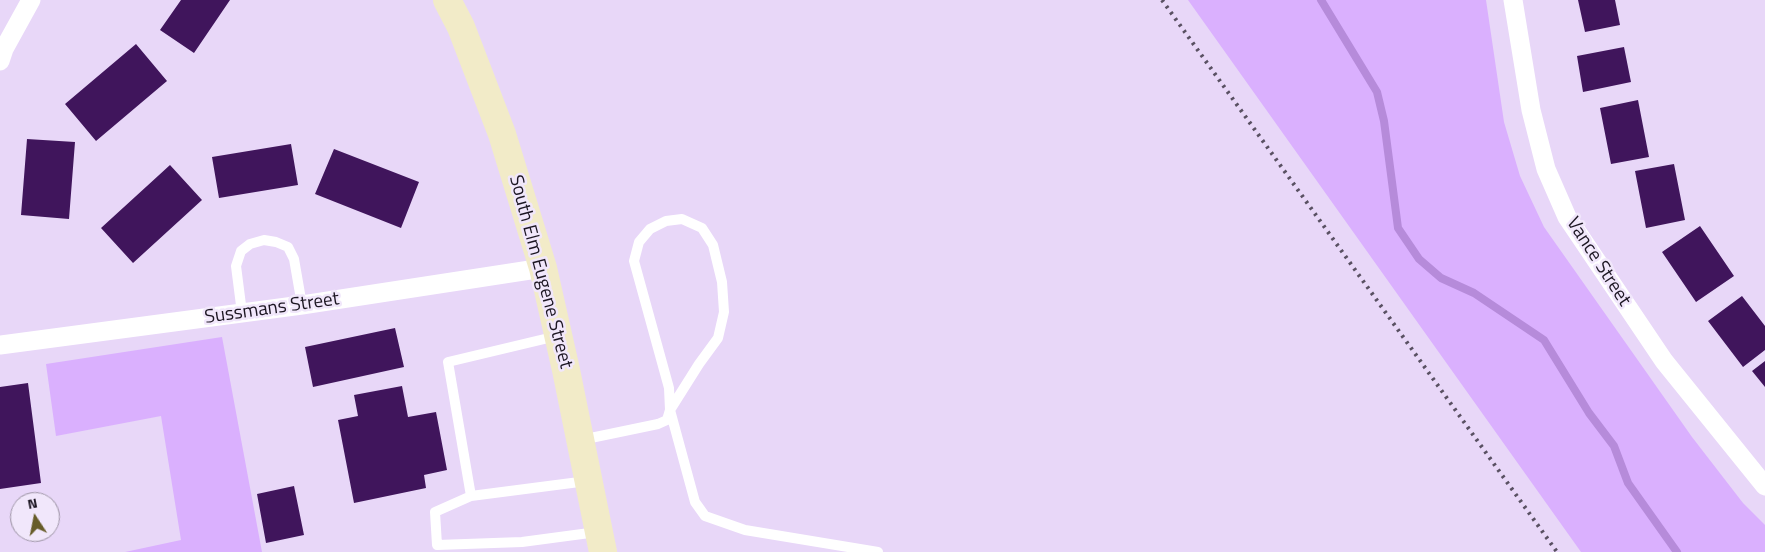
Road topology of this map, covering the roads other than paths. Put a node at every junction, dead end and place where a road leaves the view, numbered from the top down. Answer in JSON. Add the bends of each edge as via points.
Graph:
{"nodes":[{"id":1,"x":31,"y":0,"type":"edge"},
{"id":2,"x":447,"y":0,"type":"edge"},
{"id":3,"x":1513,"y":0,"type":"edge"},
{"id":4,"x":1,"y":52,"type":"edge"},
{"id":5,"x":542,"y":268,"type":"junction"},
{"id":6,"x":302,"y":305,"type":"junction"},
{"id":7,"x":242,"y":313,"type":"junction"},
{"id":8,"x":558,"y":336,"type":"junction"},
{"id":9,"x":0,"y":345,"type":"edge"},
{"id":10,"x":670,"y":410,"type":"junction"},
{"id":11,"x":580,"y":440,"type":"junction"},
{"id":12,"x":588,"y":480,"type":"junction"},
{"id":13,"x":1765,"y":486,"type":"edge"},
{"id":14,"x":471,"y":496,"type":"junction"},
{"id":15,"x":601,"y":542,"type":"edge"},
{"id":16,"x":878,"y":552,"type":"edge"}],
"edges":[{"from":1,"to":4,"type":"street"},
{"from":2,"to":5,"type":"main road","name":"South Elm Eugene Street","via":[[502,134]]},
{"from":3,"to":13,"type":"street","name":"Vance Street","via":[[1531,110],[1546,169],[1567,217],[1664,361]]},
{"from":5,"to":6,"type":"street","name":"Sussmans Street"},
{"from":5,"to":8,"type":"main road","name":"South Elm Eugene Street"},
{"from":6,"to":7,"type":"street","name":"Sussmans Street"},
{"from":6,"to":7,"type":"lane","via":[[294,259],[288,247],[264,240],[241,251],[236,266]]},
{"from":7,"to":9,"type":"street","name":"Sussmans Street"},
{"from":8,"to":11,"type":"main road","name":"South Elm Eugene Street"},
{"from":8,"to":14,"type":"lane","via":[[448,362]]},
{"from":10,"to":10,"type":"lane","via":[[669,388],[634,261],[639,242],[650,229],[666,221],[682,219],[702,228],[713,245],[722,282],[724,312],[718,338]]},
{"from":10,"to":11,"type":"lane","via":[[667,420],[658,424]]},
{"from":10,"to":16,"type":"lane","via":[[695,502],[705,516],[746,530]]},
{"from":11,"to":12,"type":"main road","name":"South Elm Eugene Street"},
{"from":12,"to":14,"type":"lane"},
{"from":12,"to":15,"type":"main road","name":"South Elm Eugene Street"},
{"from":14,"to":15,"type":"lane","via":[[435,512],[437,545]]}]}
